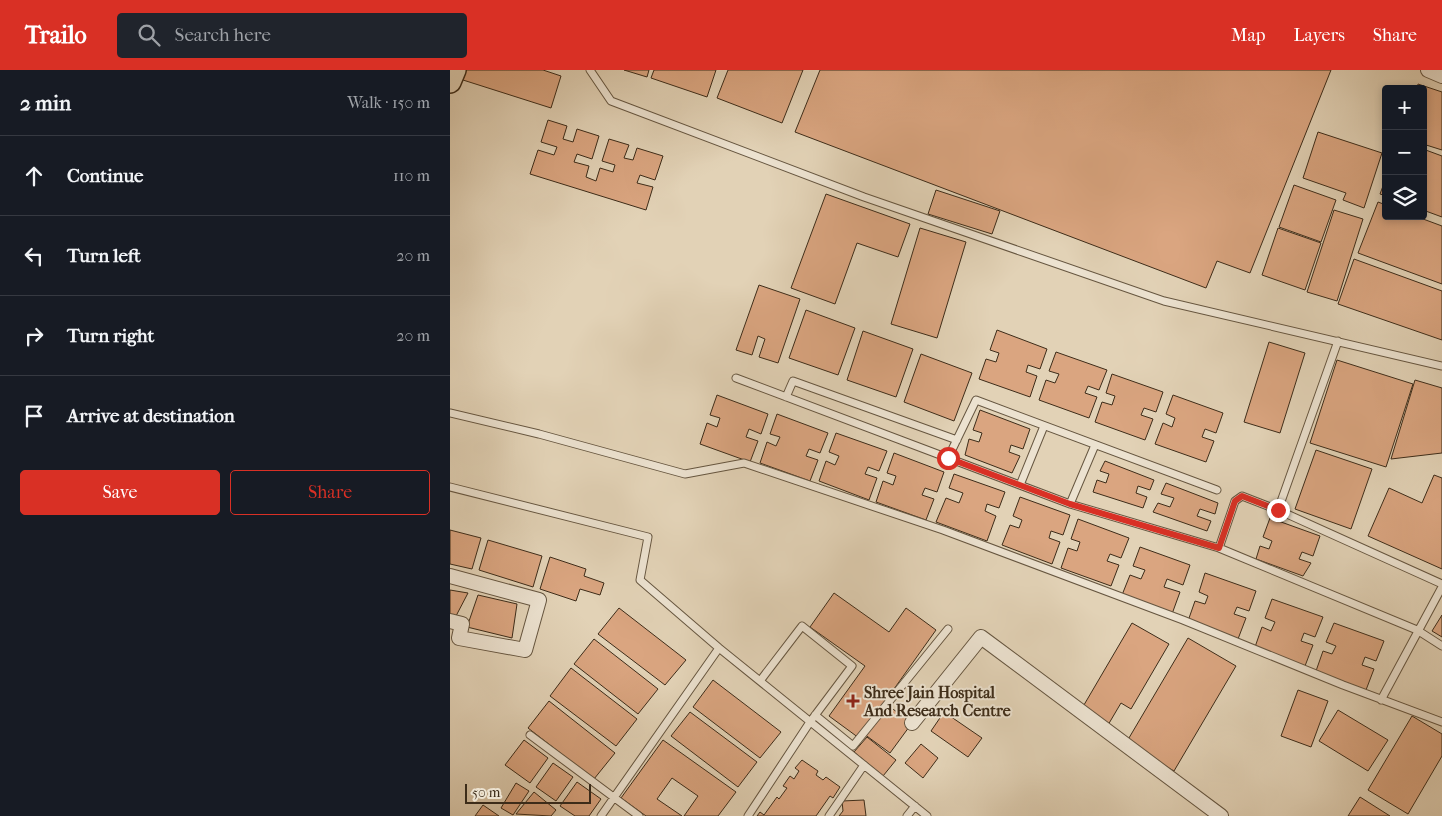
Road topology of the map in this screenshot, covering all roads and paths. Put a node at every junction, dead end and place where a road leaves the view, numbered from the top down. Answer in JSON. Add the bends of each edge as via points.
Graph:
{"nodes":[{"id":1,"x":455,"y":70,"type":"edge"},
{"id":2,"x":590,"y":70,"type":"edge"},
{"id":3,"x":1428,"y":70,"type":"edge"},
{"id":4,"x":1442,"y":76,"type":"edge"},
{"id":5,"x":450,"y":82,"type":"edge"},
{"id":6,"x":1338,"y":341,"type":"junction"},
{"id":7,"x":1442,"y":366,"type":"edge"},
{"id":8,"x":736,"y":378,"type":"dead end"},
{"id":9,"x":786,"y":397,"type":"junction"},
{"id":10,"x":450,"y":413,"type":"edge"},
{"id":11,"x":1044,"y":426,"type":"junction"},
{"id":12,"x":957,"y":440,"type":"junction"},
{"id":13,"x":1095,"y":445,"type":"junction"},
{"id":14,"x":948,"y":458,"type":"junction"},
{"id":15,"x":1020,"y":485,"type":"junction"},
{"id":16,"x":450,"y":487,"type":"edge"},
{"id":17,"x":1217,"y":490,"type":"dead end"},
{"id":18,"x":1070,"y":504,"type":"junction"},
{"id":19,"x":1278,"y":510,"type":"junction"},
{"id":20,"x":1219,"y":548,"type":"junction"},
{"id":21,"x":450,"y":576,"type":"edge"},
{"id":22,"x":1442,"y":586,"type":"edge"},
{"id":23,"x":450,"y":621,"type":"edge"},
{"id":24,"x":948,"y":629,"type":"dead end"},
{"id":25,"x":1417,"y":630,"type":"junction"},
{"id":26,"x":1442,"y":646,"type":"edge"},
{"id":27,"x":719,"y":648,"type":"junction"},
{"id":28,"x":760,"y":681,"type":"junction"},
{"id":29,"x":1381,"y":700,"type":"junction"},
{"id":30,"x":813,"y":718,"type":"junction"},
{"id":31,"x":1442,"y":722,"type":"edge"},
{"id":32,"x":912,"y":723,"type":"dead end"},
{"id":33,"x":530,"y":735,"type":"dead end"},
{"id":34,"x":864,"y":765,"type":"junction"},
{"id":35,"x":614,"y":797,"type":"junction"},
{"id":36,"x":915,"y":806,"type":"junction"},
{"id":37,"x":601,"y":816,"type":"edge"},
{"id":38,"x":639,"y":816,"type":"edge"},
{"id":39,"x":748,"y":816,"type":"edge"},
{"id":40,"x":829,"y":816,"type":"edge"},
{"id":41,"x":907,"y":816,"type":"edge"},
{"id":42,"x":926,"y":816,"type":"edge"},
{"id":43,"x":1221,"y":816,"type":"edge"}],
"edges":[{"from":1,"to":5,"type":"main road"},
{"from":2,"to":6,"type":"lane","via":[[611,102],[891,207],[1164,301]]},
{"from":3,"to":4,"type":"street"},
{"from":6,"to":7,"type":"lane"},
{"from":6,"to":19,"type":"lane"},
{"from":8,"to":9,"type":"lane"},
{"from":9,"to":12,"type":"lane","via":[[793,381]]},
{"from":9,"to":14,"type":"lane"},
{"from":10,"to":29,"type":"lane","via":[[685,474],[744,463],[1059,573]]},
{"from":11,"to":12,"type":"lane","via":[[976,400]]},
{"from":11,"to":13,"type":"lane"},
{"from":11,"to":15,"type":"lane"},
{"from":12,"to":14,"type":"lane"},
{"from":13,"to":17,"type":"lane"},
{"from":13,"to":18,"type":"lane"},
{"from":14,"to":15,"type":"lane"},
{"from":15,"to":18,"type":"lane"},
{"from":16,"to":27,"type":"lane","via":[[648,537],[640,580]]},
{"from":18,"to":20,"type":"lane"},
{"from":19,"to":20,"type":"lane","via":[[1242,496],[1235,501]]},
{"from":19,"to":22,"type":"lane"},
{"from":20,"to":25,"type":"lane"},
{"from":21,"to":23,"type":"street","via":[[539,600],[526,650],[458,638],[462,624]]},
{"from":22,"to":25,"type":"lane"},
{"from":24,"to":30,"type":"lane","via":[[853,746]]},
{"from":25,"to":26,"type":"lane"},
{"from":25,"to":29,"type":"lane"},
{"from":27,"to":28,"type":"lane"},
{"from":27,"to":35,"type":"lane"},
{"from":28,"to":30,"type":"lane"},
{"from":28,"to":30,"type":"lane","via":[[802,626],[852,666]]},
{"from":29,"to":31,"type":"lane"},
{"from":30,"to":34,"type":"lane"},
{"from":30,"to":39,"type":"lane"},
{"from":32,"to":43,"type":"street","via":[[981,637]]},
{"from":33,"to":35,"type":"lane"},
{"from":34,"to":36,"type":"lane"},
{"from":34,"to":40,"type":"lane"},
{"from":35,"to":37,"type":"lane"},
{"from":35,"to":38,"type":"lane"},
{"from":36,"to":41,"type":"lane"},
{"from":36,"to":42,"type":"lane"}]}
